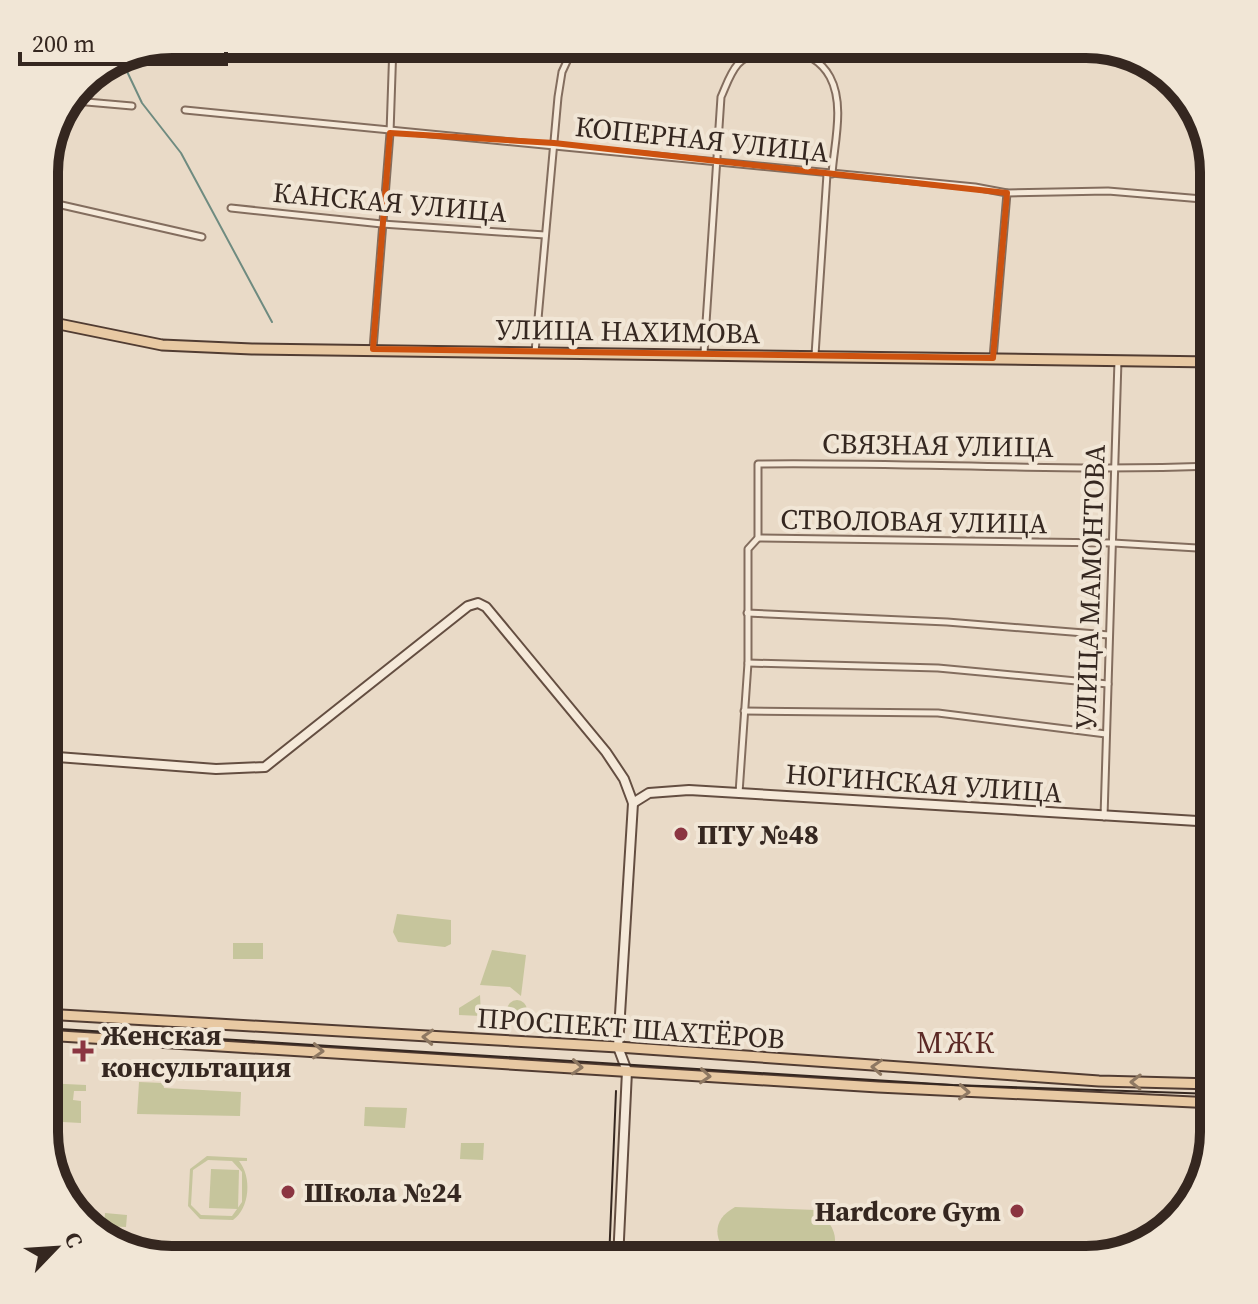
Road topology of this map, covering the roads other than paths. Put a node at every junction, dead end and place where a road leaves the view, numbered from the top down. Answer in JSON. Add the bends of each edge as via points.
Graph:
{"nodes":[{"id":1,"x":394,"y":58,"type":"edge"},
{"id":2,"x":568,"y":58,"type":"edge"},
{"id":3,"x":751,"y":58,"type":"edge"},
{"id":4,"x":809,"y":58,"type":"edge"},
{"id":5,"x":83,"y":102,"type":"edge"},
{"id":6,"x":132,"y":106,"type":"dead end"},
{"id":7,"x":185,"y":110,"type":"dead end"},
{"id":8,"x":390,"y":133,"type":"junction"},
{"id":9,"x":554,"y":143,"type":"junction"},
{"id":10,"x":716,"y":161,"type":"junction"},
{"id":11,"x":829,"y":174,"type":"junction"},
{"id":12,"x":1007,"y":193,"type":"junction"},
{"id":13,"x":1200,"y":199,"type":"edge"},
{"id":14,"x":58,"y":204,"type":"edge"},
{"id":15,"x":231,"y":208,"type":"dead end"},
{"id":16,"x":382,"y":224,"type":"junction"},
{"id":17,"x":545,"y":235,"type":"junction"},
{"id":18,"x":202,"y":237,"type":"dead end"},
{"id":19,"x":58,"y":324,"type":"edge"},
{"id":20,"x":373,"y":349,"type":"junction"},
{"id":21,"x":535,"y":352,"type":"junction"},
{"id":22,"x":704,"y":353,"type":"junction"},
{"id":23,"x":815,"y":355,"type":"junction"},
{"id":24,"x":993,"y":358,"type":"junction"},
{"id":25,"x":1118,"y":359,"type":"junction"},
{"id":26,"x":1200,"y":362,"type":"edge"},
{"id":27,"x":1200,"y":466,"type":"edge"},
{"id":28,"x":1114,"y":467,"type":"junction"},
{"id":29,"x":758,"y":538,"type":"junction"},
{"id":30,"x":1113,"y":543,"type":"junction"},
{"id":31,"x":1200,"y":548,"type":"edge"},
{"id":32,"x":747,"y":613,"type":"junction"},
{"id":33,"x":1109,"y":635,"type":"junction"},
{"id":34,"x":748,"y":663,"type":"junction"},
{"id":35,"x":1108,"y":684,"type":"junction"},
{"id":36,"x":744,"y":711,"type":"junction"},
{"id":37,"x":1106,"y":734,"type":"junction"},
{"id":38,"x":58,"y":757,"type":"edge"},
{"id":39,"x":739,"y":793,"type":"junction"},
{"id":40,"x":633,"y":803,"type":"junction"},
{"id":41,"x":1104,"y":817,"type":"junction"},
{"id":42,"x":1200,"y":821,"type":"edge"},
{"id":43,"x":58,"y":1015,"type":"edge"},
{"id":44,"x":58,"y":1036,"type":"edge"},
{"id":45,"x":618,"y":1047,"type":"junction"},
{"id":46,"x":627,"y":1071,"type":"junction"},
{"id":47,"x":1200,"y":1084,"type":"edge"},
{"id":48,"x":1200,"y":1103,"type":"edge"},
{"id":49,"x":619,"y":1246,"type":"edge"}],
"edges":[{"from":1,"to":8,"type":"street"},
{"from":2,"to":9,"type":"street","via":[[562,72]]},
{"from":3,"to":10,"type":"street","via":[[735,67],[721,97]]},
{"from":4,"to":11,"type":"street","via":[[830,77],[838,104]]},
{"from":5,"to":6,"type":"street"},
{"from":7,"to":8,"type":"street","name":"КОПЕРНАЯ УЛИЦА"},
{"from":8,"to":9,"type":"street","name":"КОПЕРНАЯ УЛИЦА"},
{"from":8,"to":16,"type":"street"},
{"from":9,"to":10,"type":"street","name":"КОПЕРНАЯ УЛИЦА"},
{"from":9,"to":17,"type":"street"},
{"from":10,"to":11,"type":"street","name":"КОПЕРНАЯ УЛИЦА"},
{"from":10,"to":22,"type":"street"},
{"from":11,"to":12,"type":"street","name":"КОПЕРНАЯ УЛИЦА"},
{"from":11,"to":23,"type":"street"},
{"from":12,"to":13,"type":"street","name":"КОПЕРНАЯ УЛИЦА","via":[[1108,191]]},
{"from":12,"to":24,"type":"street"},
{"from":14,"to":18,"type":"street"},
{"from":15,"to":16,"type":"street","name":"КАНСКАЯ УЛИЦА"},
{"from":16,"to":17,"type":"street","name":"КАНСКАЯ УЛИЦА"},
{"from":16,"to":20,"type":"street"},
{"from":17,"to":21,"type":"street"},
{"from":19,"to":20,"type":"main road","name":"УЛИЦА НАХИМОВА","via":[[162,345]]},
{"from":20,"to":21,"type":"main road","name":"УЛИЦА НАХИМОВА"},
{"from":21,"to":22,"type":"main road","name":"УЛИЦА НАХИМОВА"},
{"from":22,"to":23,"type":"main road","name":"УЛИЦА НАХИМОВА"},
{"from":23,"to":24,"type":"main road","name":"УЛИЦА НАХИМОВА"},
{"from":24,"to":25,"type":"main road","name":"УЛИЦА НАХИМОВА"},
{"from":25,"to":26,"type":"main road","name":"УЛИЦА НАХИМОВА"},
{"from":25,"to":28,"type":"street","name":"УЛИЦА МАМОНТОВА"},
{"from":27,"to":28,"type":"street","name":"СВЯЗНАЯ УЛИЦА"},
{"from":28,"to":29,"type":"street","name":"СВЯЗНАЯ УЛИЦА","via":[[758,464]]},
{"from":28,"to":30,"type":"street","name":"УЛИЦА МАМОНТОВА"},
{"from":29,"to":30,"type":"street","name":"СТВОЛОВАЯ УЛИЦА"},
{"from":29,"to":32,"type":"street","via":[[748,549]]},
{"from":30,"to":31,"type":"street","name":"СТВОЛОВАЯ УЛИЦА"},
{"from":30,"to":33,"type":"street","name":"УЛИЦА МАМОНТОВА"},
{"from":32,"to":33,"type":"street"},
{"from":32,"to":34,"type":"street"},
{"from":33,"to":35,"type":"street","name":"УЛИЦА МАМОНТОВА"},
{"from":34,"to":35,"type":"street","via":[[938,668]]},
{"from":34,"to":36,"type":"street"},
{"from":35,"to":37,"type":"street","name":"УЛИЦА МАМОНТОВА"},
{"from":36,"to":37,"type":"street","via":[[938,713]]},
{"from":36,"to":39,"type":"street"},
{"from":37,"to":41,"type":"street","name":"УЛИЦА МАМОНТОВА"},
{"from":38,"to":40,"type":"street","via":[[216,769],[265,767],[468,606],[481,604],[606,752]]},
{"from":39,"to":40,"type":"street","name":"НОГИНСКАЯ УЛИЦА","via":[[659,791]]},
{"from":39,"to":41,"type":"street","name":"НОГИНСКАЯ УЛИЦА"},
{"from":40,"to":45,"type":"street"},
{"from":41,"to":42,"type":"street","name":"НОГИНСКАЯ УЛИЦА"},
{"from":45,"to":43,"type":"main road","name":"ПРОСПЕКТ ШАХТЁРОВ","one_way":true},
{"from":44,"to":46,"type":"main road","name":"ПРОСПЕКТ ШАХТЁРОВ","one_way":true},
{"from":45,"to":46,"type":"street"},
{"from":47,"to":45,"type":"main road","name":"ПРОСПЕКТ ШАХТЁРОВ","one_way":true},
{"from":46,"to":48,"type":"main road","name":"ПРОСПЕКТ ШАХТЁРОВ","one_way":true},
{"from":46,"to":49,"type":"street"}]}
